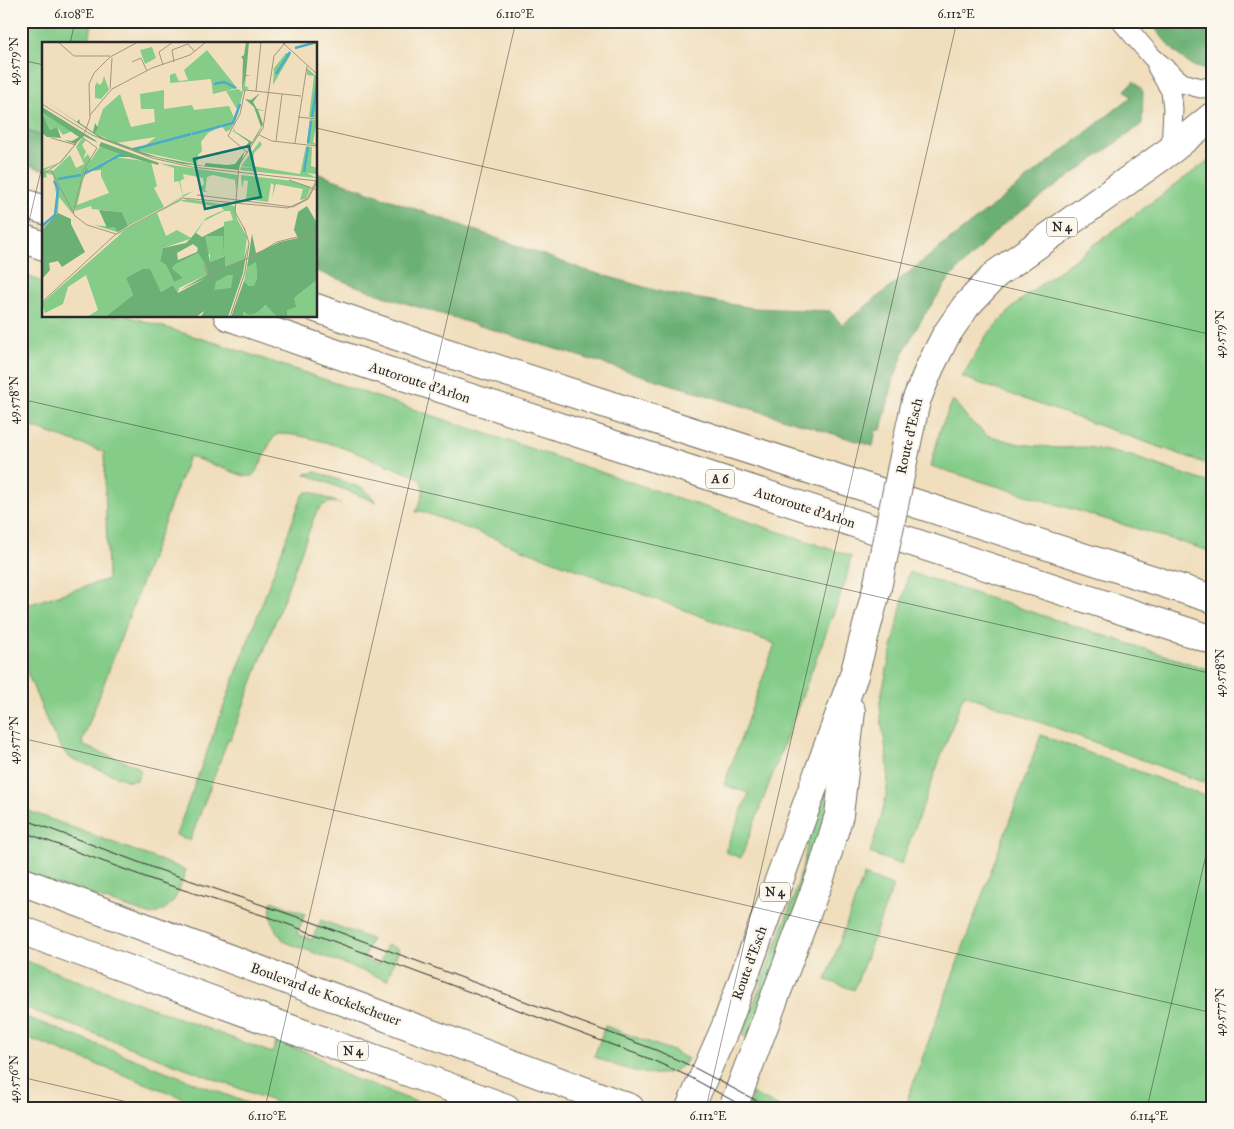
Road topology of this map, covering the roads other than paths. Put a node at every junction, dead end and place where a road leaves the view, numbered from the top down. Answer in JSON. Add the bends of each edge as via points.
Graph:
{"nodes":[{"id":1,"x":1121,"y":21,"type":"edge"},
{"id":2,"x":1152,"y":57,"type":"junction"},
{"id":3,"x":1213,"y":87,"type":"edge"},
{"id":4,"x":1213,"y":116,"type":"edge"},
{"id":5,"x":1171,"y":150,"type":"junction"},
{"id":6,"x":21,"y":202,"type":"edge"},
{"id":7,"x":42,"y":209,"type":"edge"},
{"id":8,"x":21,"y":238,"type":"edge"},
{"id":9,"x":42,"y":245,"type":"edge"},
{"id":10,"x":318,"y":309,"type":"edge"},
{"id":11,"x":234,"y":318,"type":"edge"},
{"id":12,"x":1213,"y":600,"type":"edge"},
{"id":13,"x":1213,"y":640,"type":"edge"},
{"id":14,"x":854,"y":675,"type":"junction"},
{"id":15,"x":21,"y":881,"type":"edge"},
{"id":16,"x":21,"y":930,"type":"edge"},
{"id":17,"x":506,"y":1108,"type":"edge"},
{"id":18,"x":630,"y":1108,"type":"edge"},
{"id":19,"x":690,"y":1108,"type":"edge"},
{"id":20,"x":733,"y":1108,"type":"edge"}],
"edges":[{"from":1,"to":2,"type":"street"},
{"from":2,"to":3,"type":"street","via":[[1182,83],[1201,88]]},
{"from":2,"to":5,"type":"street","via":[[1171,91]]},
{"from":4,"to":5,"type":"main road","name":"Route d'Esch","number":"N 4"},
{"from":5,"to":14,"type":"main road","name":"Route d'Esch","number":"N 4","bridge":true,"via":[[996,274],[966,306],[946,334],[916,402],[877,588]]},
{"from":6,"to":7,"type":"main road"},
{"from":8,"to":9,"type":"main road"},
{"from":10,"to":12,"type":"main road"},
{"from":11,"to":13,"type":"main road","name":"Autoroute d'Arlon","number":"A 6"},
{"from":14,"to":19,"type":"main road","name":"Route d'Esch","number":"N 4","via":[[726,1026]]},
{"from":14,"to":20,"type":"main road","name":"Route d'Esch","number":"N 4","via":[[839,815],[822,872]]},
{"from":15,"to":18,"type":"main road","name":"Boulevard de Kockelscheuer"},
{"from":16,"to":17,"type":"main road","number":"N 4"}]}
